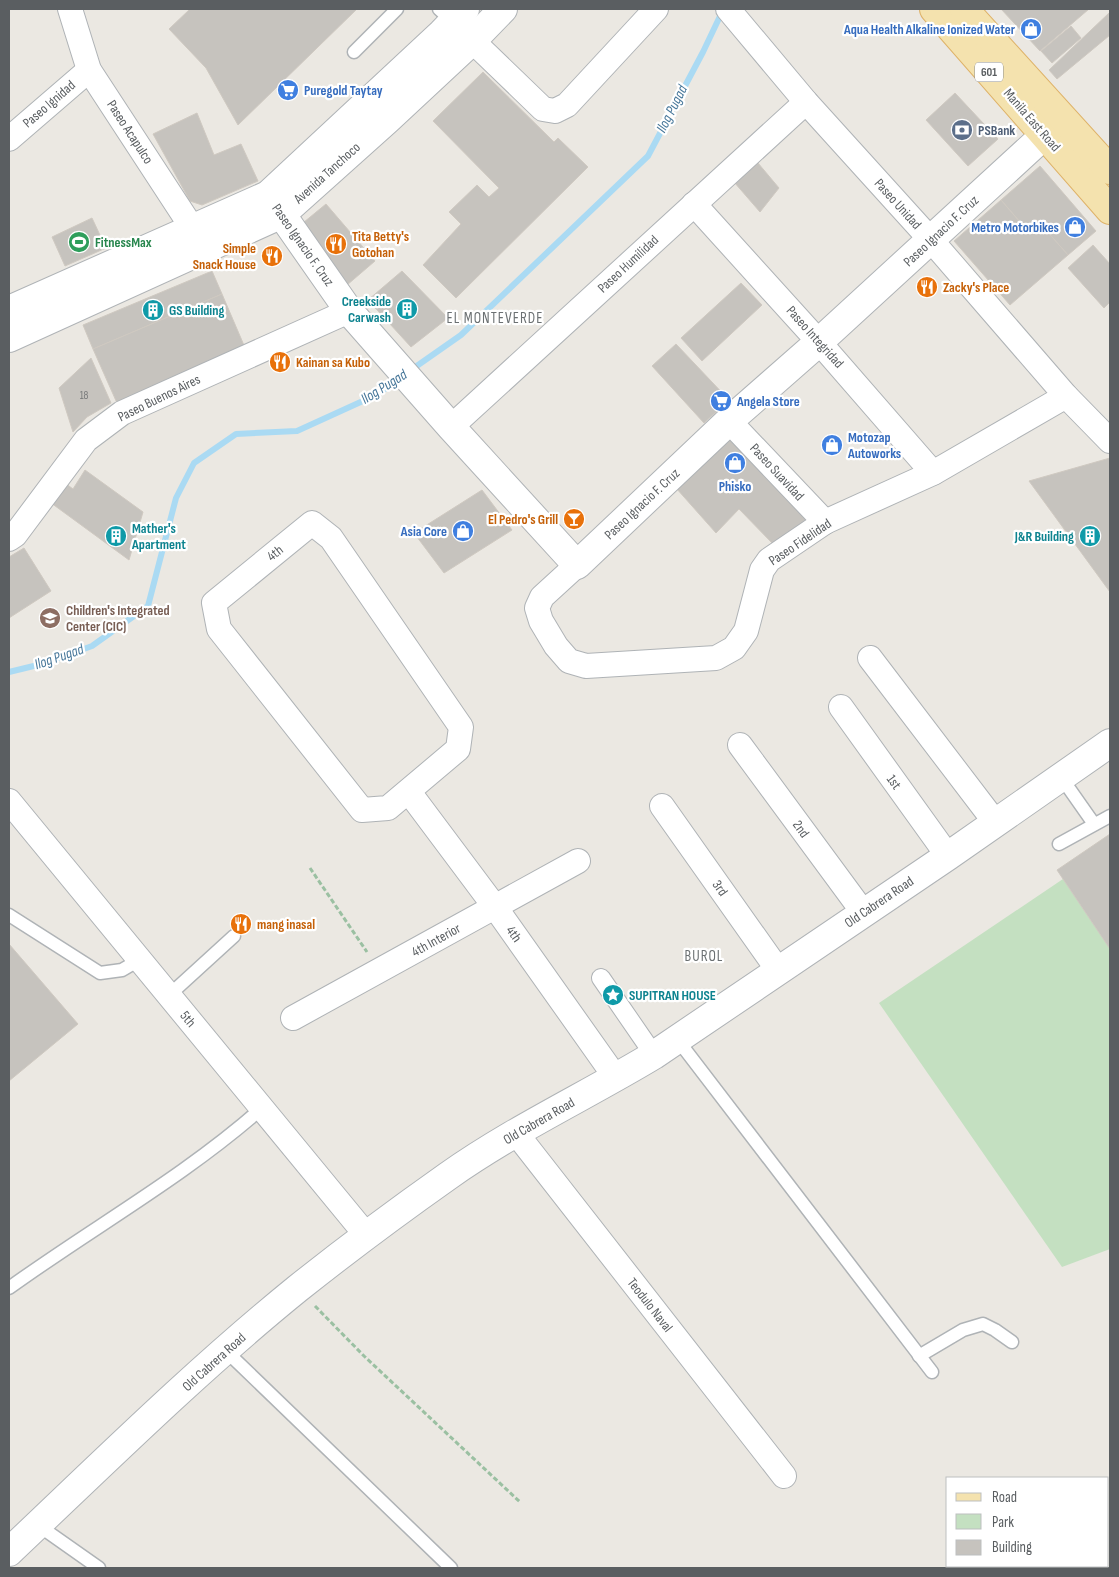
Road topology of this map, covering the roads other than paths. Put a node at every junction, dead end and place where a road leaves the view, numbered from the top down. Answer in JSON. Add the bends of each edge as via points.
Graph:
{"nodes":[{"id":1,"x":70,"y":9,"type":"edge"},
{"id":2,"x":397,"y":9,"type":"edge"},
{"id":3,"x":503,"y":9,"type":"edge"},
{"id":4,"x":656,"y":9,"type":"edge"},
{"id":5,"x":728,"y":9,"type":"edge"},
{"id":6,"x":934,"y":9,"type":"edge"},
{"id":7,"x":964,"y":9,"type":"edge"},
{"id":8,"x":452,"y":13,"type":"edge"},
{"id":9,"x":473,"y":40,"type":"junction"},
{"id":10,"x":354,"y":52,"type":"dead end"},
{"id":11,"x":89,"y":70,"type":"junction"},
{"id":12,"x":806,"y":102,"type":"junction"},
{"id":13,"x":1054,"y":126,"type":"junction"},
{"id":14,"x":9,"y":139,"type":"edge"},
{"id":15,"x":1110,"y":170,"type":"edge"},
{"id":16,"x":275,"y":204,"type":"junction"},
{"id":17,"x":694,"y":204,"type":"junction"},
{"id":18,"x":1110,"y":210,"type":"edge"},
{"id":19,"x":198,"y":238,"type":"junction"},
{"id":20,"x":931,"y":240,"type":"junction"},
{"id":21,"x":9,"y":310,"type":"edge"},
{"id":22,"x":350,"y":311,"type":"junction"},
{"id":23,"x":9,"y":338,"type":"edge"},
{"id":24,"x":819,"y":342,"type":"junction"},
{"id":25,"x":1066,"y":396,"type":"junction"},
{"id":26,"x":729,"y":421,"type":"junction"},
{"id":27,"x":451,"y":427,"type":"junction"},
{"id":28,"x":1110,"y":441,"type":"edge"},
{"id":29,"x":934,"y":473,"type":"junction"},
{"id":30,"x":825,"y":522,"type":"junction"},
{"id":31,"x":9,"y":539,"type":"edge"},
{"id":32,"x":577,"y":565,"type":"junction"},
{"id":33,"x":870,"y":658,"type":"dead end"},
{"id":34,"x":841,"y":708,"type":"dead end"},
{"id":35,"x":1110,"y":743,"type":"edge"},
{"id":36,"x":740,"y":745,"type":"dead end"},
{"id":37,"x":1061,"y":777,"type":"junction"},
{"id":38,"x":409,"y":792,"type":"junction"},
{"id":39,"x":9,"y":801,"type":"edge"},
{"id":40,"x":662,"y":806,"type":"dead end"},
{"id":41,"x":1110,"y":816,"type":"edge"},
{"id":42,"x":995,"y":822,"type":"junction"},
{"id":43,"x":1094,"y":824,"type":"junction"},
{"id":44,"x":1059,"y":844,"type":"dead end"},
{"id":45,"x":948,"y":856,"type":"junction"},
{"id":46,"x":578,"y":861,"type":"dead end"},
{"id":47,"x":496,"y":907,"type":"junction"},
{"id":48,"x":863,"y":912,"type":"junction"},
{"id":49,"x":9,"y":915,"type":"edge"},
{"id":50,"x":234,"y":936,"type":"dead end"},
{"id":51,"x":139,"y":960,"type":"junction"},
{"id":52,"x":778,"y":970,"type":"junction"},
{"id":53,"x":601,"y":978,"type":"dead end"},
{"id":54,"x":170,"y":997,"type":"junction"},
{"id":55,"x":293,"y":1018,"type":"dead end"},
{"id":56,"x":677,"y":1039,"type":"junction"},
{"id":57,"x":654,"y":1055,"type":"junction"},
{"id":58,"x":616,"y":1078,"type":"junction"},
{"id":59,"x":262,"y":1108,"type":"junction"},
{"id":60,"x":516,"y":1133,"type":"junction"},
{"id":61,"x":367,"y":1236,"type":"junction"},
{"id":62,"x":9,"y":1288,"type":"edge"},
{"id":63,"x":1012,"y":1342,"type":"dead end"},
{"id":64,"x":226,"y":1350,"type":"junction"},
{"id":65,"x":919,"y":1356,"type":"junction"},
{"id":66,"x":932,"y":1372,"type":"dead end"},
{"id":67,"x":784,"y":1476,"type":"dead end"},
{"id":68,"x":38,"y":1525,"type":"junction"},
{"id":69,"x":9,"y":1552,"type":"edge"},
{"id":70,"x":98,"y":1568,"type":"edge"},
{"id":71,"x":450,"y":1568,"type":"edge"}],
"edges":[{"from":1,"to":11,"type":"street","name":"Paseo Acapulco"},
{"from":2,"to":10,"type":"lane"},
{"from":3,"to":9,"type":"street","name":"Avenida Tanchoco"},
{"from":4,"to":9,"type":"street","via":[[567,105],[555,111],[543,109]]},
{"from":5,"to":12,"type":"street","name":"Paseo Unidad"},
{"from":6,"to":13,"type":"main road","name":"Manila East Road","number":"601"},
{"from":7,"to":13,"type":"main road","name":"Manila East Road","number":"601"},
{"from":8,"to":9,"type":"street"},
{"from":8,"to":16,"type":"street","name":"Avenida Tanchoco"},
{"from":9,"to":16,"type":"street","name":"Avenida Tanchoco"},
{"from":11,"to":14,"type":"street","name":"Paseo Ignidad"},
{"from":11,"to":19,"type":"street","name":"Paseo Acapulco"},
{"from":12,"to":17,"type":"street","name":"Paseo Humilidad"},
{"from":12,"to":20,"type":"street","name":"Paseo Unidad"},
{"from":13,"to":15,"type":"main road","name":"Manila East Road","number":"601"},
{"from":13,"to":18,"type":"main road","name":"Manila East Road","number":"601"},
{"from":13,"to":20,"type":"street","name":"Paseo Ignacio F. Cruz"},
{"from":16,"to":19,"type":"street","name":"Avenida Tanchoco"},
{"from":16,"to":22,"type":"street","name":"Paseo Ignacio F. Cruz"},
{"from":17,"to":24,"type":"street","name":"Paseo Integridad"},
{"from":17,"to":27,"type":"street","name":"Paseo Humilidad"},
{"from":19,"to":21,"type":"street","name":"Avenida Tanchoco"},
{"from":19,"to":23,"type":"street","name":"Avenida Tanchoco"},
{"from":20,"to":24,"type":"street","name":"Paseo Ignacio F. Cruz"},
{"from":20,"to":25,"type":"street","name":"Paseo Unidad"},
{"from":22,"to":27,"type":"street","name":"Paseo Ignacio F. Cruz"},
{"from":22,"to":31,"type":"street","name":"Paseo Buenos Aires","via":[[122,413],[86,440]]},
{"from":24,"to":26,"type":"street","name":"Paseo Ignacio F. Cruz"},
{"from":24,"to":29,"type":"street","name":"Paseo Integridad"},
{"from":25,"to":28,"type":"street","name":"Paseo Unidad"},
{"from":25,"to":29,"type":"street","name":"Paseo Fidelidad"},
{"from":26,"to":30,"type":"street","name":"Paseo Suavidad"},
{"from":26,"to":32,"type":"street","name":"Paseo Ignacio F. Cruz"},
{"from":27,"to":32,"type":"street","name":"Paseo Ignacio F. Cruz"},
{"from":29,"to":30,"type":"street","name":"Paseo Fidelidad"},
{"from":30,"to":32,"type":"street","name":"Paseo Fidelidad","via":[[769,560],[762,570],[746,631],[734,648],[716,658],[586,666],[569,661],[556,646],[537,608],[542,597]]},
{"from":33,"to":42,"type":"street"},
{"from":34,"to":45,"type":"street","name":"1st"},
{"from":35,"to":37,"type":"street","name":"Old Cabrera Road"},
{"from":36,"to":48,"type":"street","name":"2nd"},
{"from":37,"to":42,"type":"street","name":"Old Cabrera Road"},
{"from":37,"to":43,"type":"lane"},
{"from":38,"to":38,"type":"street","name":"4th","via":[[458,749],[461,727],[331,538],[312,523],[214,603],[220,629],[362,810],[388,808]]},
{"from":38,"to":47,"type":"street","name":"4th"},
{"from":39,"to":51,"type":"street","name":"5th"},
{"from":40,"to":52,"type":"street","name":"3rd"},
{"from":41,"to":43,"type":"lane"},
{"from":42,"to":45,"type":"street","name":"Old Cabrera Road"},
{"from":43,"to":44,"type":"lane"},
{"from":45,"to":48,"type":"street","name":"Old Cabrera Road"},
{"from":46,"to":47,"type":"street","name":"4th Interior"},
{"from":47,"to":55,"type":"street","name":"4th Interior"},
{"from":47,"to":58,"type":"street","name":"4th"},
{"from":48,"to":52,"type":"street","name":"Old Cabrera Road"},
{"from":49,"to":51,"type":"lane","via":[[100,973],[122,970]]},
{"from":50,"to":54,"type":"lane"},
{"from":51,"to":54,"type":"street","name":"5th"},
{"from":52,"to":56,"type":"street","name":"Old Cabrera Road"},
{"from":53,"to":57,"type":"street"},
{"from":54,"to":59,"type":"street","name":"5th"},
{"from":56,"to":57,"type":"street","name":"Old Cabrera Road"},
{"from":56,"to":65,"type":"lane"},
{"from":57,"to":58,"type":"street","name":"Old Cabrera Road"},
{"from":58,"to":60,"type":"street","name":"Old Cabrera Road"},
{"from":59,"to":61,"type":"street","name":"5th"},
{"from":59,"to":62,"type":"lane","via":[[168,1180]]},
{"from":60,"to":61,"type":"street","name":"Old Cabrera Road","via":[[450,1175]]},
{"from":60,"to":67,"type":"street","name":"Teodulo Naval"},
{"from":61,"to":64,"type":"street","name":"Old Cabrera Road"},
{"from":63,"to":65,"type":"lane","via":[[983,1324],[963,1330]]},
{"from":64,"to":68,"type":"street","name":"Old Cabrera Road"},
{"from":64,"to":71,"type":"lane"},
{"from":65,"to":66,"type":"lane"},
{"from":68,"to":69,"type":"street","name":"Old Cabrera Road"},
{"from":68,"to":70,"type":"lane"}]}
